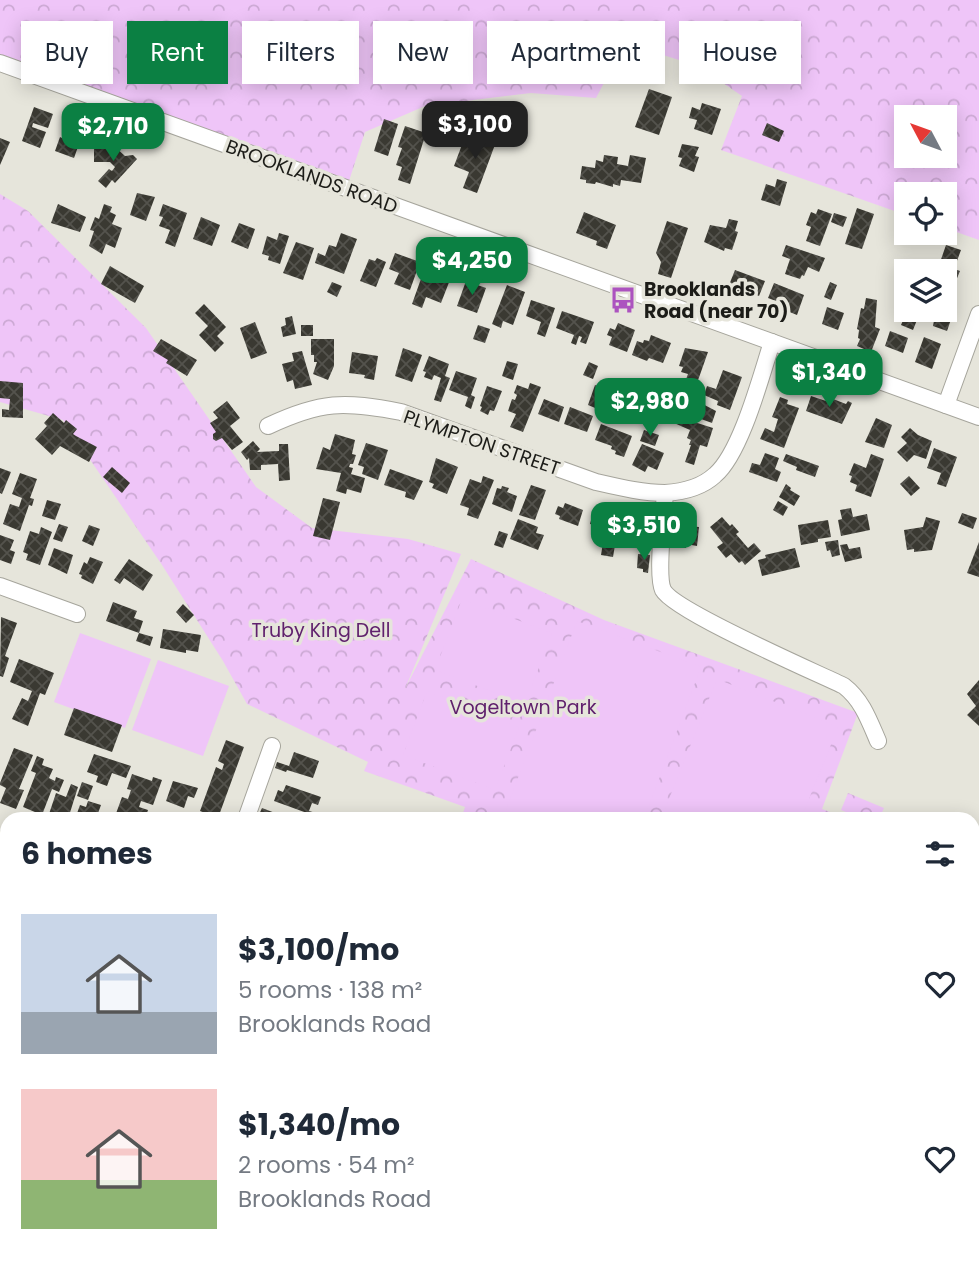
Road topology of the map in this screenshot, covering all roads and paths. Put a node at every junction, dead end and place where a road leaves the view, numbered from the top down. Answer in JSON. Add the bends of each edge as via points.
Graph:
{"nodes":[{"id":1,"x":0,"y":63,"type":"edge"},
{"id":2,"x":979,"y":314,"type":"edge"},
{"id":3,"x":772,"y":342,"type":"junction"},
{"id":4,"x":946,"y":405,"type":"junction"},
{"id":5,"x":979,"y":417,"type":"edge"},
{"id":6,"x":268,"y":426,"type":"dead end"},
{"id":7,"x":665,"y":493,"type":"junction"},
{"id":8,"x":0,"y":586,"type":"edge"},
{"id":9,"x":77,"y":614,"type":"dead end"},
{"id":10,"x":878,"y":741,"type":"dead end"},
{"id":11,"x":272,"y":746,"type":"dead end"},
{"id":12,"x":248,"y":812,"type":"edge"}],
"edges":[{"from":1,"to":3,"type":"street","name":"BROOKLANDS ROAD"},
{"from":2,"to":4,"type":"street"},
{"from":3,"to":4,"type":"street","name":"BROOKLANDS ROAD"},
{"from":3,"to":7,"type":"street","name":"PLYMPTON STREET","via":[[726,464],[701,485]]},
{"from":4,"to":5,"type":"street","name":"BROOKLANDS ROAD"},
{"from":6,"to":7,"type":"street","name":"PLYMPTON STREET","via":[[320,406],[374,407],[401,412],[596,482]]},
{"from":7,"to":10,"type":"street","via":[[663,590],[678,604],[844,686],[861,703]]},
{"from":8,"to":9,"type":"street"},
{"from":11,"to":12,"type":"street"}]}
